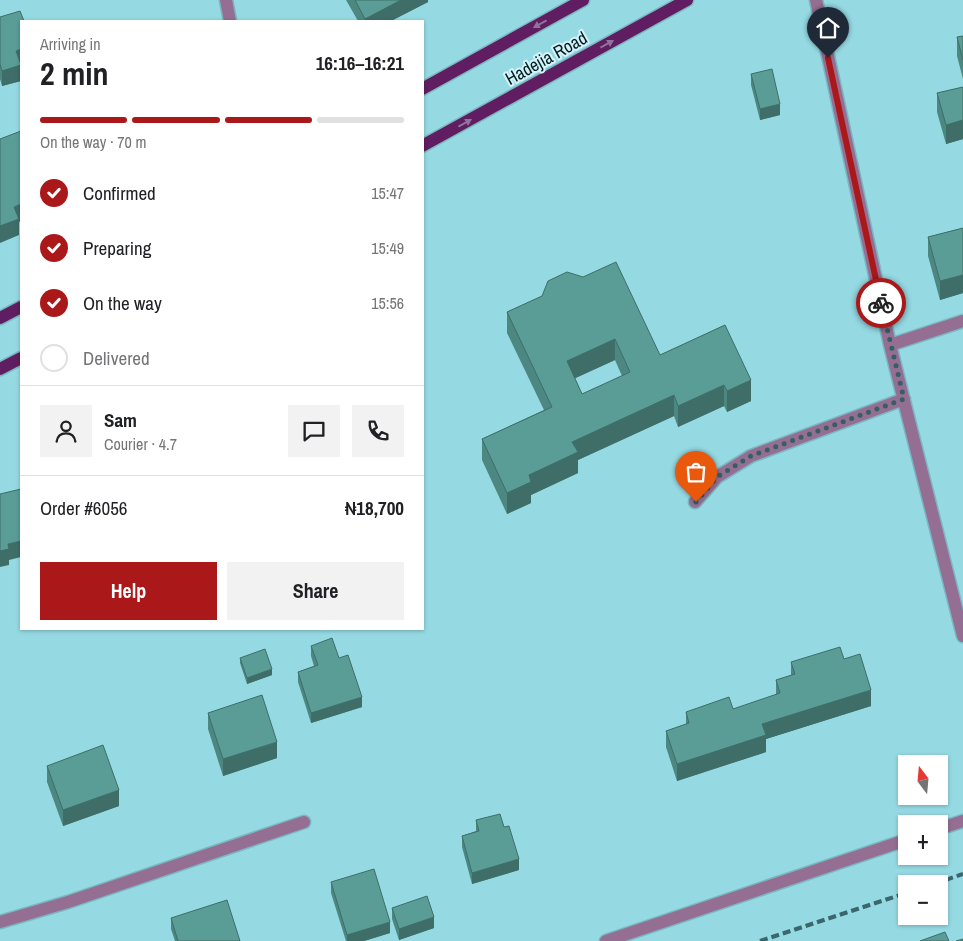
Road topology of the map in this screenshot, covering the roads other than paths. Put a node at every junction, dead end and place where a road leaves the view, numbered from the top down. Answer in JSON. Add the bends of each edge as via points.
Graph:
{"nodes":[{"id":1,"x":226,"y":0,"type":"edge"},
{"id":2,"x":583,"y":0,"type":"edge"},
{"id":3,"x":687,"y":0,"type":"edge"},
{"id":4,"x":816,"y":0,"type":"edge"},
{"id":5,"x":230,"y":20,"type":"edge"},
{"id":6,"x":424,"y":88,"type":"edge"},
{"id":7,"x":424,"y":145,"type":"edge"},
{"id":8,"x":20,"y":308,"type":"edge"},
{"id":9,"x":0,"y":318,"type":"edge"},
{"id":10,"x":963,"y":321,"type":"edge"},
{"id":11,"x":890,"y":345,"type":"junction"},
{"id":12,"x":20,"y":359,"type":"edge"},
{"id":13,"x":0,"y":369,"type":"edge"},
{"id":14,"x":904,"y":399,"type":"junction"},
{"id":15,"x":696,"y":502,"type":"dead end"},
{"id":16,"x":963,"y":636,"type":"edge"},
{"id":17,"x":963,"y":821,"type":"edge"},
{"id":18,"x":304,"y":822,"type":"dead end"},
{"id":19,"x":948,"y":826,"type":"edge"},
{"id":20,"x":898,"y":843,"type":"edge"},
{"id":21,"x":0,"y":922,"type":"edge"},
{"id":22,"x":606,"y":941,"type":"edge"}],
"edges":[{"from":1,"to":5,"type":"street"},
{"from":2,"to":6,"type":"main road","name":"Hadejia Road","one_way":true},
{"from":7,"to":3,"type":"main road","name":"Hadejia Road","one_way":true},
{"from":4,"to":11,"type":"street"},
{"from":8,"to":9,"type":"main road"},
{"from":10,"to":11,"type":"street"},
{"from":11,"to":14,"type":"street"},
{"from":12,"to":13,"type":"main road"},
{"from":14,"to":15,"type":"street","via":[[751,456],[717,477]]},
{"from":14,"to":16,"type":"street"},
{"from":17,"to":19,"type":"street"},
{"from":18,"to":21,"type":"street"},
{"from":20,"to":22,"type":"street"}]}
